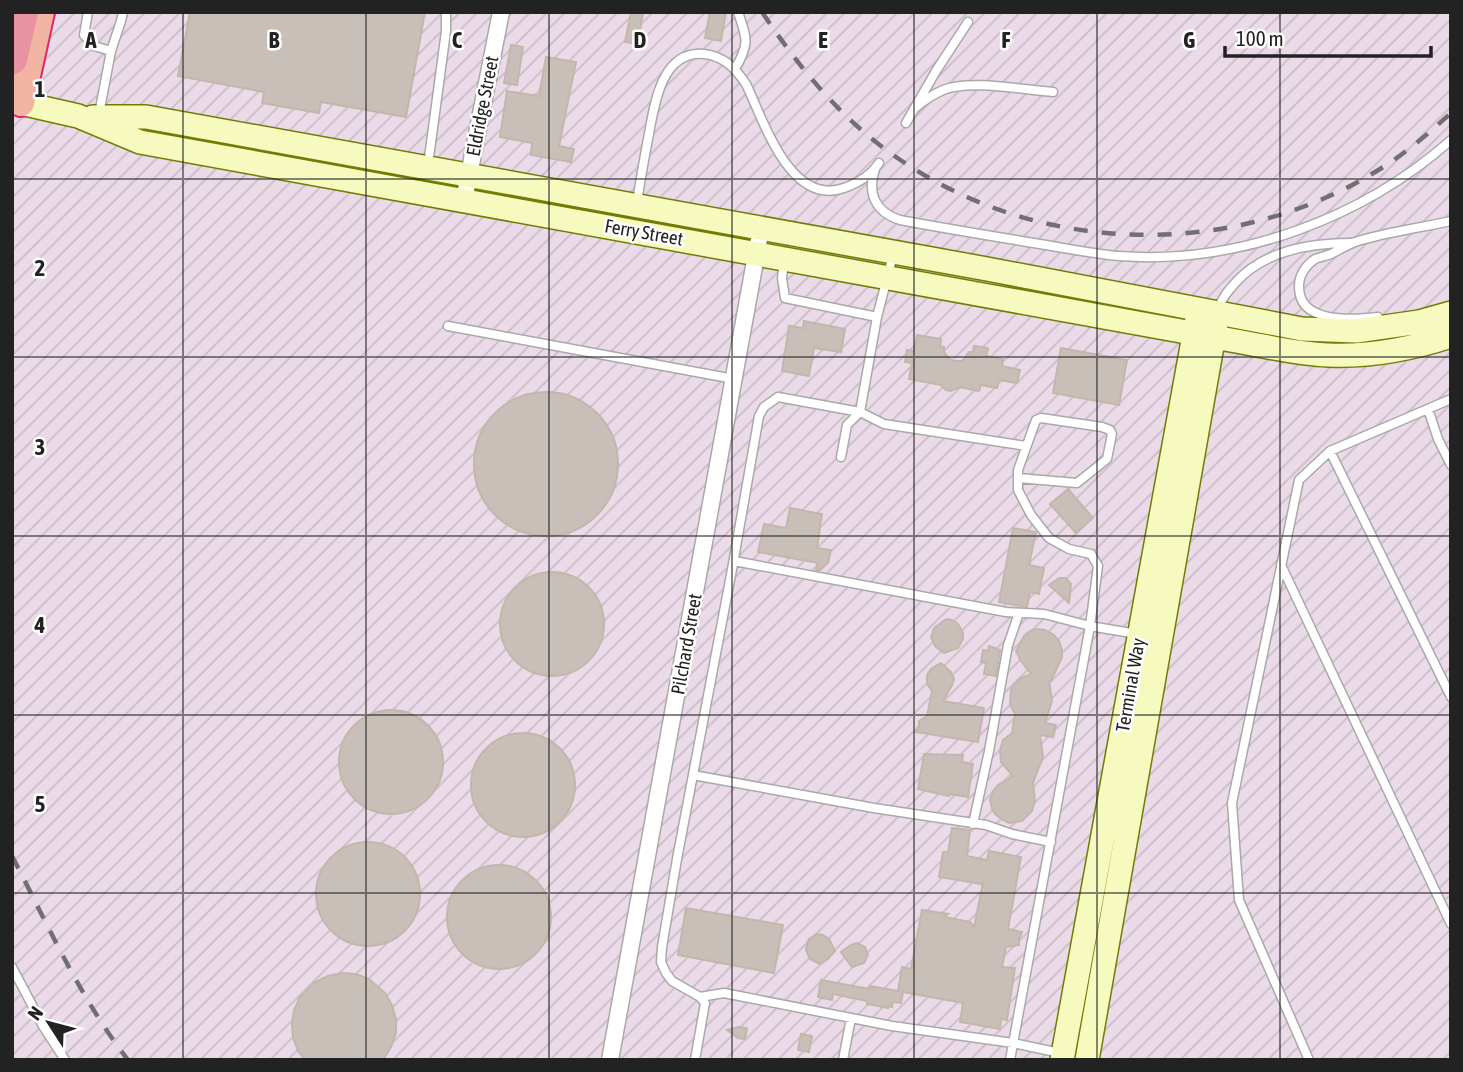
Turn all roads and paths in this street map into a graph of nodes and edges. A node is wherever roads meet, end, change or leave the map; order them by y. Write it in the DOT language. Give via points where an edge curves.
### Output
graph roads {
  1 [pos="23,12"];
  2 [pos="41,12"];
  3 [pos="88,12"];
  4 [pos="123,12"];
  5 [pos="446,12"];
  6 [pos="501,12"];
  7 [pos="738,12"];
  8 [pos="968,22"];
  9 [pos="111,51"];
  10 [pos="12,59"];
  11 [pos="735,69"];
  12 [pos="1054,92"];
  13 [pos="17,102"];
  14 [pos="915,108"];
  15 [pos="88,117"];
  16 [pos="906,123"];
  17 [pos="1451,140"];
  18 [pos="428,168"];
  19 [pos="469,176"];
  20 [pos="464,200"];
  21 [pos="636,205"];
  22 [pos="1451,221"];
  23 [pos="761,228"];
  24 [pos="1354,243"];
  25 [pos="893,252"];
  26 [pos="757,253"];
  27 [pos="785,258"];
  28 [pos="887,277"];
  29 [pos="1426,310"];
  30 [pos="1208,311"];
  31 [pos="1451,311"];
  32 [pos="1382,316"];
  33 [pos="877,317"];
  34 [pos="448,326"];
  35 [pos="1203,336"];
  36 [pos="1451,336"];
  37 [pos="1269,347"];
  38 [pos="734,379"];
  39 [pos="1451,399"];
  40 [pos="1202,402"];
  41 [pos="1429,408"];
  42 [pos="860,412"];
  43 [pos="1026,446"];
  44 [pos="1330,451"];
  45 [pos="841,457"];
  46 [pos="1451,465"];
  47 [pos="1018,478"];
  48 [pos="734,561"];
  49 [pos="1281,565"];
  50 [pos="1019,613"];
  51 [pos="1090,626"];
  52 [pos="1150,635"];
  53 [pos="1451,697"];
  54 [pos="693,775"];
  55 [pos="973,824"];
  56 [pos="1051,842"];
  57 [pos="1451,924"];
  58 [pos="12,967"];
  59 [pos="700,997"];
  60 [pos="851,1018"];
  61 [pos="1013,1044"];
  62 [pos="1063,1057"];
  63 [pos="65,1060"];
  64 [pos="610,1060"];
  65 [pos="695,1060"];
  66 [pos="843,1060"];
  67 [pos="1010,1060"];
  68 [pos="1087,1060"];
  69 [pos="1309,1060"];
  1 -- 10 [label="highway"];
  2 -- 13 [label="highway"];
  3 -- 9 [label="lane" via="84,35 94,46"];
  4 -- 9 [label="lane"];
  5 -- 18 [label="lane"];
  6 -- 19 [label="street, Eldridge Street"];
  7 -- 11 [label="lane" via="747,37"];
  8 -- 14 [label="lane"];
  9 -- 15 [label="lane"];
  11 -- 17 [label="lane" via="786,165 800,180 830,191 862,180 877,166 872,184 875,200 883,212 900,220 1120,256 1197,253 1246,245 1306,227 1389,186"];
  11 -- 21 [label="lane" via="715,56 701,54 670,69 658,89"];
  12 -- 14 [label="lane" via="961,86 942,91"];
  13 -- 15 [label="main road, Ferry Street"];
  14 -- 16 [label="lane"];
  15 -- 18 [label="main road, Ferry Street" via="146,117"];
  15 -- 20 [label="main road, Ferry Street" via="140,142"];
  18 -- 19 [label="main road, Ferry Street"];
  19 -- 20 [label="street, Eldridge Street"];
  19 -- 21 [label="main road, Ferry Street"];
  20 -- 26 [label="main road, Ferry Street"];
  21 -- 23 [label="main road, Ferry Street"];
  22 -- 24 [label="lane"];
  23 -- 25 [label="main road, Ferry Street"];
  23 -- 26 [label="street, Pilchard Street"];
  24 -- 30 [label="lane" via="1331,243 1268,258 1244,273"];
  24 -- 32 [label="lane" via="1308,265 1300,278 1300,296 1317,315"];
  25 -- 28 [label="lane"];
  25 -- 30 [label="main road, Ferry Street"];
  26 -- 27 [label="main road, Ferry Street"];
  26 -- 38 [label="street, Pilchard Street"];
  27 -- 28 [label="main road, Ferry Street"];
  27 -- 33 [label="lane" via="785,298"];
  28 -- 33 [label="lane"];
  28 -- 35 [label="main road, Ferry Street"];
  29 -- 31 [label="lane"];
  30 -- 31 [label="main road, Ferry Street" via="1302,329 1356,331"];
  30 -- 35 [label="main road, Terminal Way"];
  33 -- 42 [label="lane"];
  34 -- 38 [label="lane"];
  35 -- 37 [label="main road"];
  35 -- 40 [label="main road, Terminal Way"];
  35 -- 52 [label="main road, Terminal Way"];
  36 -- 37 [label="main road" via="1358,356"];
  37 -- 40 [label="main road" via="1230,358 1216,372"];
  38 -- 64 [label="street, Pilchard Street"];
  39 -- 41 [label="lane"];
  40 -- 52 [label="main road, Terminal Way"];
  41 -- 44 [label="lane"];
  41 -- 46 [label="lane"];
  42 -- 43 [label="lane" via="884,424"];
  42 -- 45 [label="lane" via="847,425"];
  42 -- 48 [label="lane" via="778,397 764,407"];
  43 -- 47 [label="lane"];
  43 -- 47 [label="lane" via="1041,418 1102,427 1112,434 1107,459 1077,483"];
  44 -- 49 [label="lane" via="1299,480"];
  44 -- 53 [label="lane"];
  47 -- 51 [label="lane" via="1018,490 1049,538 1091,554 1098,566"];
  48 -- 50 [label="lane"];
  48 -- 54 [label="lane"];
  49 -- 57 [label="lane"];
  49 -- 69 [label="lane" via="1232,803 1239,900"];
  50 -- 51 [label="lane" via="1044,614"];
  50 -- 55 [label="lane" via="1008,645"];
  51 -- 52 [label="lane"];
  51 -- 56 [label="lane"];
  52 -- 62 [label="main road, Terminal Way"];
  52 -- 68 [label="main road, Terminal Way"];
  54 -- 55 [label="lane"];
  54 -- 59 [label="lane" via="661,962 672,981"];
  55 -- 56 [label="lane"];
  56 -- 61 [label="lane"];
  58 -- 63 [label="lane"];
  59 -- 60 [label="lane" via="724,993"];
  59 -- 65 [label="lane" via="705,1003"];
  60 -- 61 [label="lane"];
  60 -- 66 [label="lane"];
  61 -- 62 [label="lane"];
  61 -- 67 [label="lane"];
}
